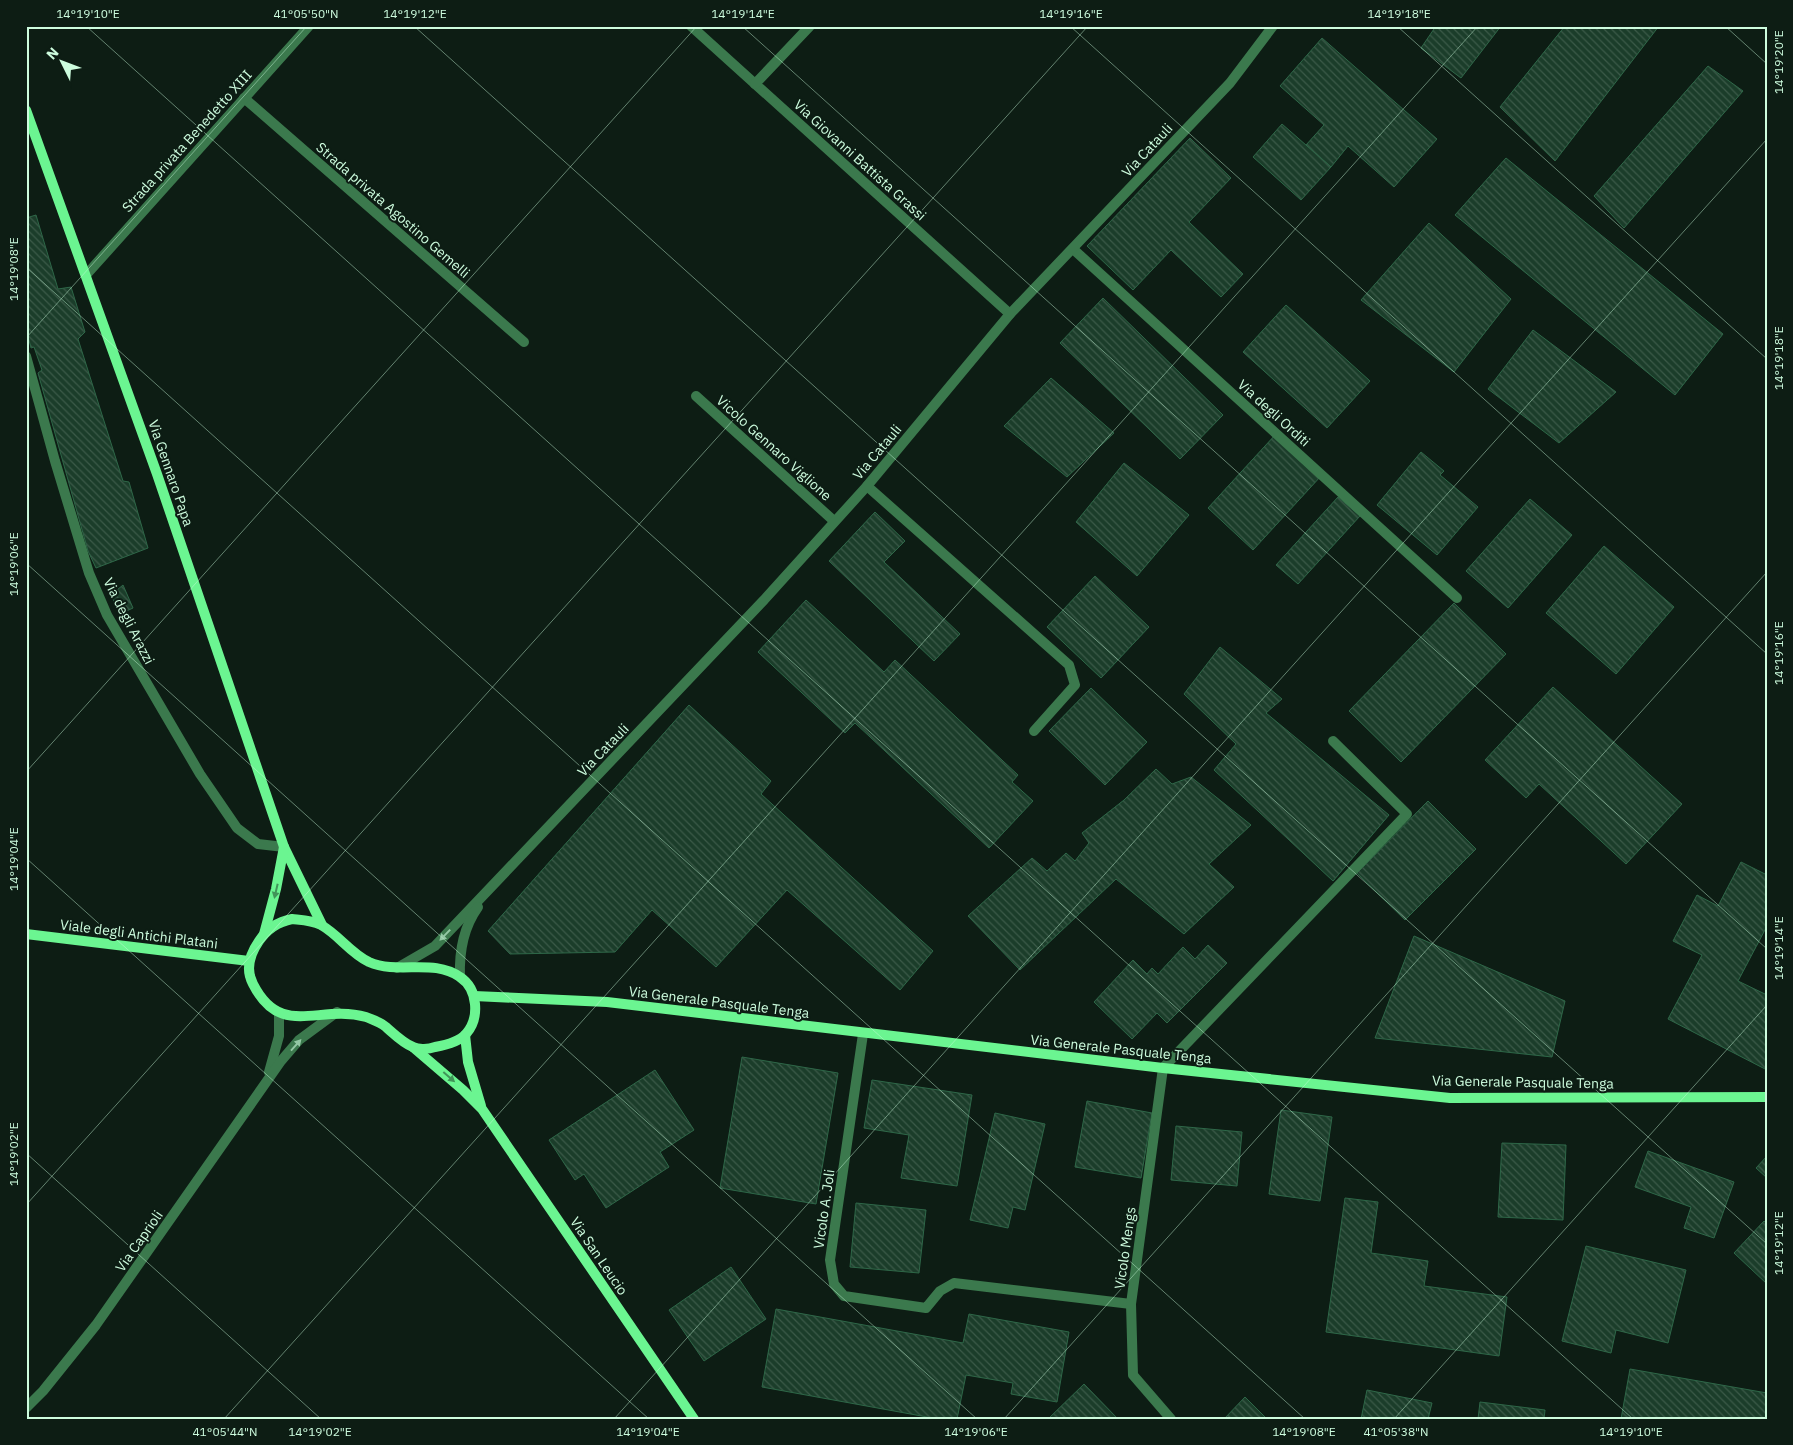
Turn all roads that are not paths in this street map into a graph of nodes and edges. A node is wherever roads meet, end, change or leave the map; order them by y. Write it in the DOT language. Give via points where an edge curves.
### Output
graph roads {
  1 [pos="309,26"];
  2 [pos="691,26"];
  3 [pos="810,26"];
  4 [pos="1273,26"];
  5 [pos="754,84"];
  6 [pos="244,98"];
  7 [pos="26,110"];
  8 [pos="1073,249"];
  9 [pos="86,275"];
  10 [pos="1010,314"];
  11 [pos="524,342"];
  12 [pos="26,356"];
  13 [pos="696,396"];
  14 [pos="867,486"];
  15 [pos="834,521"];
  16 [pos="1457,598"];
  17 [pos="1034,731"];
  18 [pos="1333,741"];
  19 [pos="284,847"];
  20 [pos="491,888"];
  21 [pos="322,925"];
  22 [pos="26,934"];
  23 [pos="264,934"];
  24 [pos="249,961"];
  25 [pos="396,969"];
  26 [pos="460,977"];
  27 [pos="474,996"];
  28 [pos="337,1012"];
  29 [pos="279,1014"];
  30 [pos="863,1034"];
  31 [pos="465,1035"];
  32 [pos="414,1048"];
  33 [pos="1163,1068"];
  34 [pos="266,1083"];
  35 [pos="1767,1097"];
  36 [pos="482,1109"];
  37 [pos="1131,1304"];
  38 [pos="26,1408"];
  39 [pos="694,1419"];
  40 [pos="1171,1419"];
  1 -- 6 [label="street, Strada privata Benedetto XIII"];
  2 -- 5 [label="street, Via Giovanni Battista Grassi"];
  3 -- 5 [label="street"];
  4 -- 8 [label="street, Via Catauli" via="1230,83"];
  5 -- 10 [label="street, Via Giovanni Battista Grassi"];
  6 -- 9 [label="street, Strada privata Benedetto XIII"];
  6 -- 11 [label="street, Strada privata Agostino Gemelli"];
  7 -- 9 [label="street, Via Gennaro Papa"];
  8 -- 10 [label="street, Via Catauli"];
  8 -- 16 [label="street, Via degli Orditi"];
  9 -- 19 [label="street, Via Gennaro Papa"];
  10 -- 14 [label="street, Via Catauli"];
  12 -- 19 [label="street, Via degli Arazzi" via="88,573 107,615 200,774 237,828 258,844"];
  13 -- 15 [label="street, Vicolo Gennaro Viglione"];
  14 -- 15 [label="street, Via Catauli"];
  14 -- 17 [label="street" via="1069,665 1075,685"];
  15 -- 20 [label="street, Via Catauli" via="764,600"];
  18 -- 33 [label="street" via="1407,814"];
  19 -- 21 [label="street, Via Gennaro Papa"];
  19 -- 23 [label="street, Via Gennaro Papa, one-way"];
  20 -- 25 [label="street, Via Catauli, one-way" via="435,946"];
  20 -- 26 [label="street, Via Catauli" via="467,926 461,945"];
  21 -- 23 [label="street" via="292,919 279,922"];
  21 -- 25 [label="street" via="360,957"];
  22 -- 24 [label="street, Viale degli Antichi Platani"];
  23 -- 24 [label="street"];
  24 -- 29 [label="street" via="251,981 260,997"];
  25 -- 26 [label="street" via="441,968"];
  26 -- 27 [label="street"];
  27 -- 30 [label="street, Via Generale Pasquale Tenga" via="607,1002"];
  27 -- 31 [label="street" via="474,1022"];
  28 -- 29 [label="street, Via San Leucio" via="308,1016"];
  28 -- 32 [label="street, Via San Leucio" via="382,1024"];
  34 -- 28 [label="street, Via Caprioli, one-way" via="299,1040"];
  29 -- 34 [label="street, Via Caprioli" via="276,1051"];
  30 -- 33 [label="street, Via Generale Pasquale Tenga"];
  30 -- 37 [label="street, Vicolo A. Joli" via="830,1260 834,1284 844,1296 926,1308 940,1291 954,1283"];
  31 -- 32 [label="street" via="449,1044 429,1049"];
  31 -- 36 [label="street, Via San Leucio" via="468,1062"];
  32 -- 36 [label="street, Via San Leucio, one-way"];
  33 -- 35 [label="street, Via Generale Pasquale Tenga" via="1450,1098"];
  33 -- 37 [label="street, Vicolo Mengs"];
  34 -- 38 [label="street, Via Caprioli" via="96,1325"];
  36 -- 39 [label="street, Via San Leucio"];
  37 -- 40 [label="street, Vicolo Mengs" via="1133,1375"];
}
